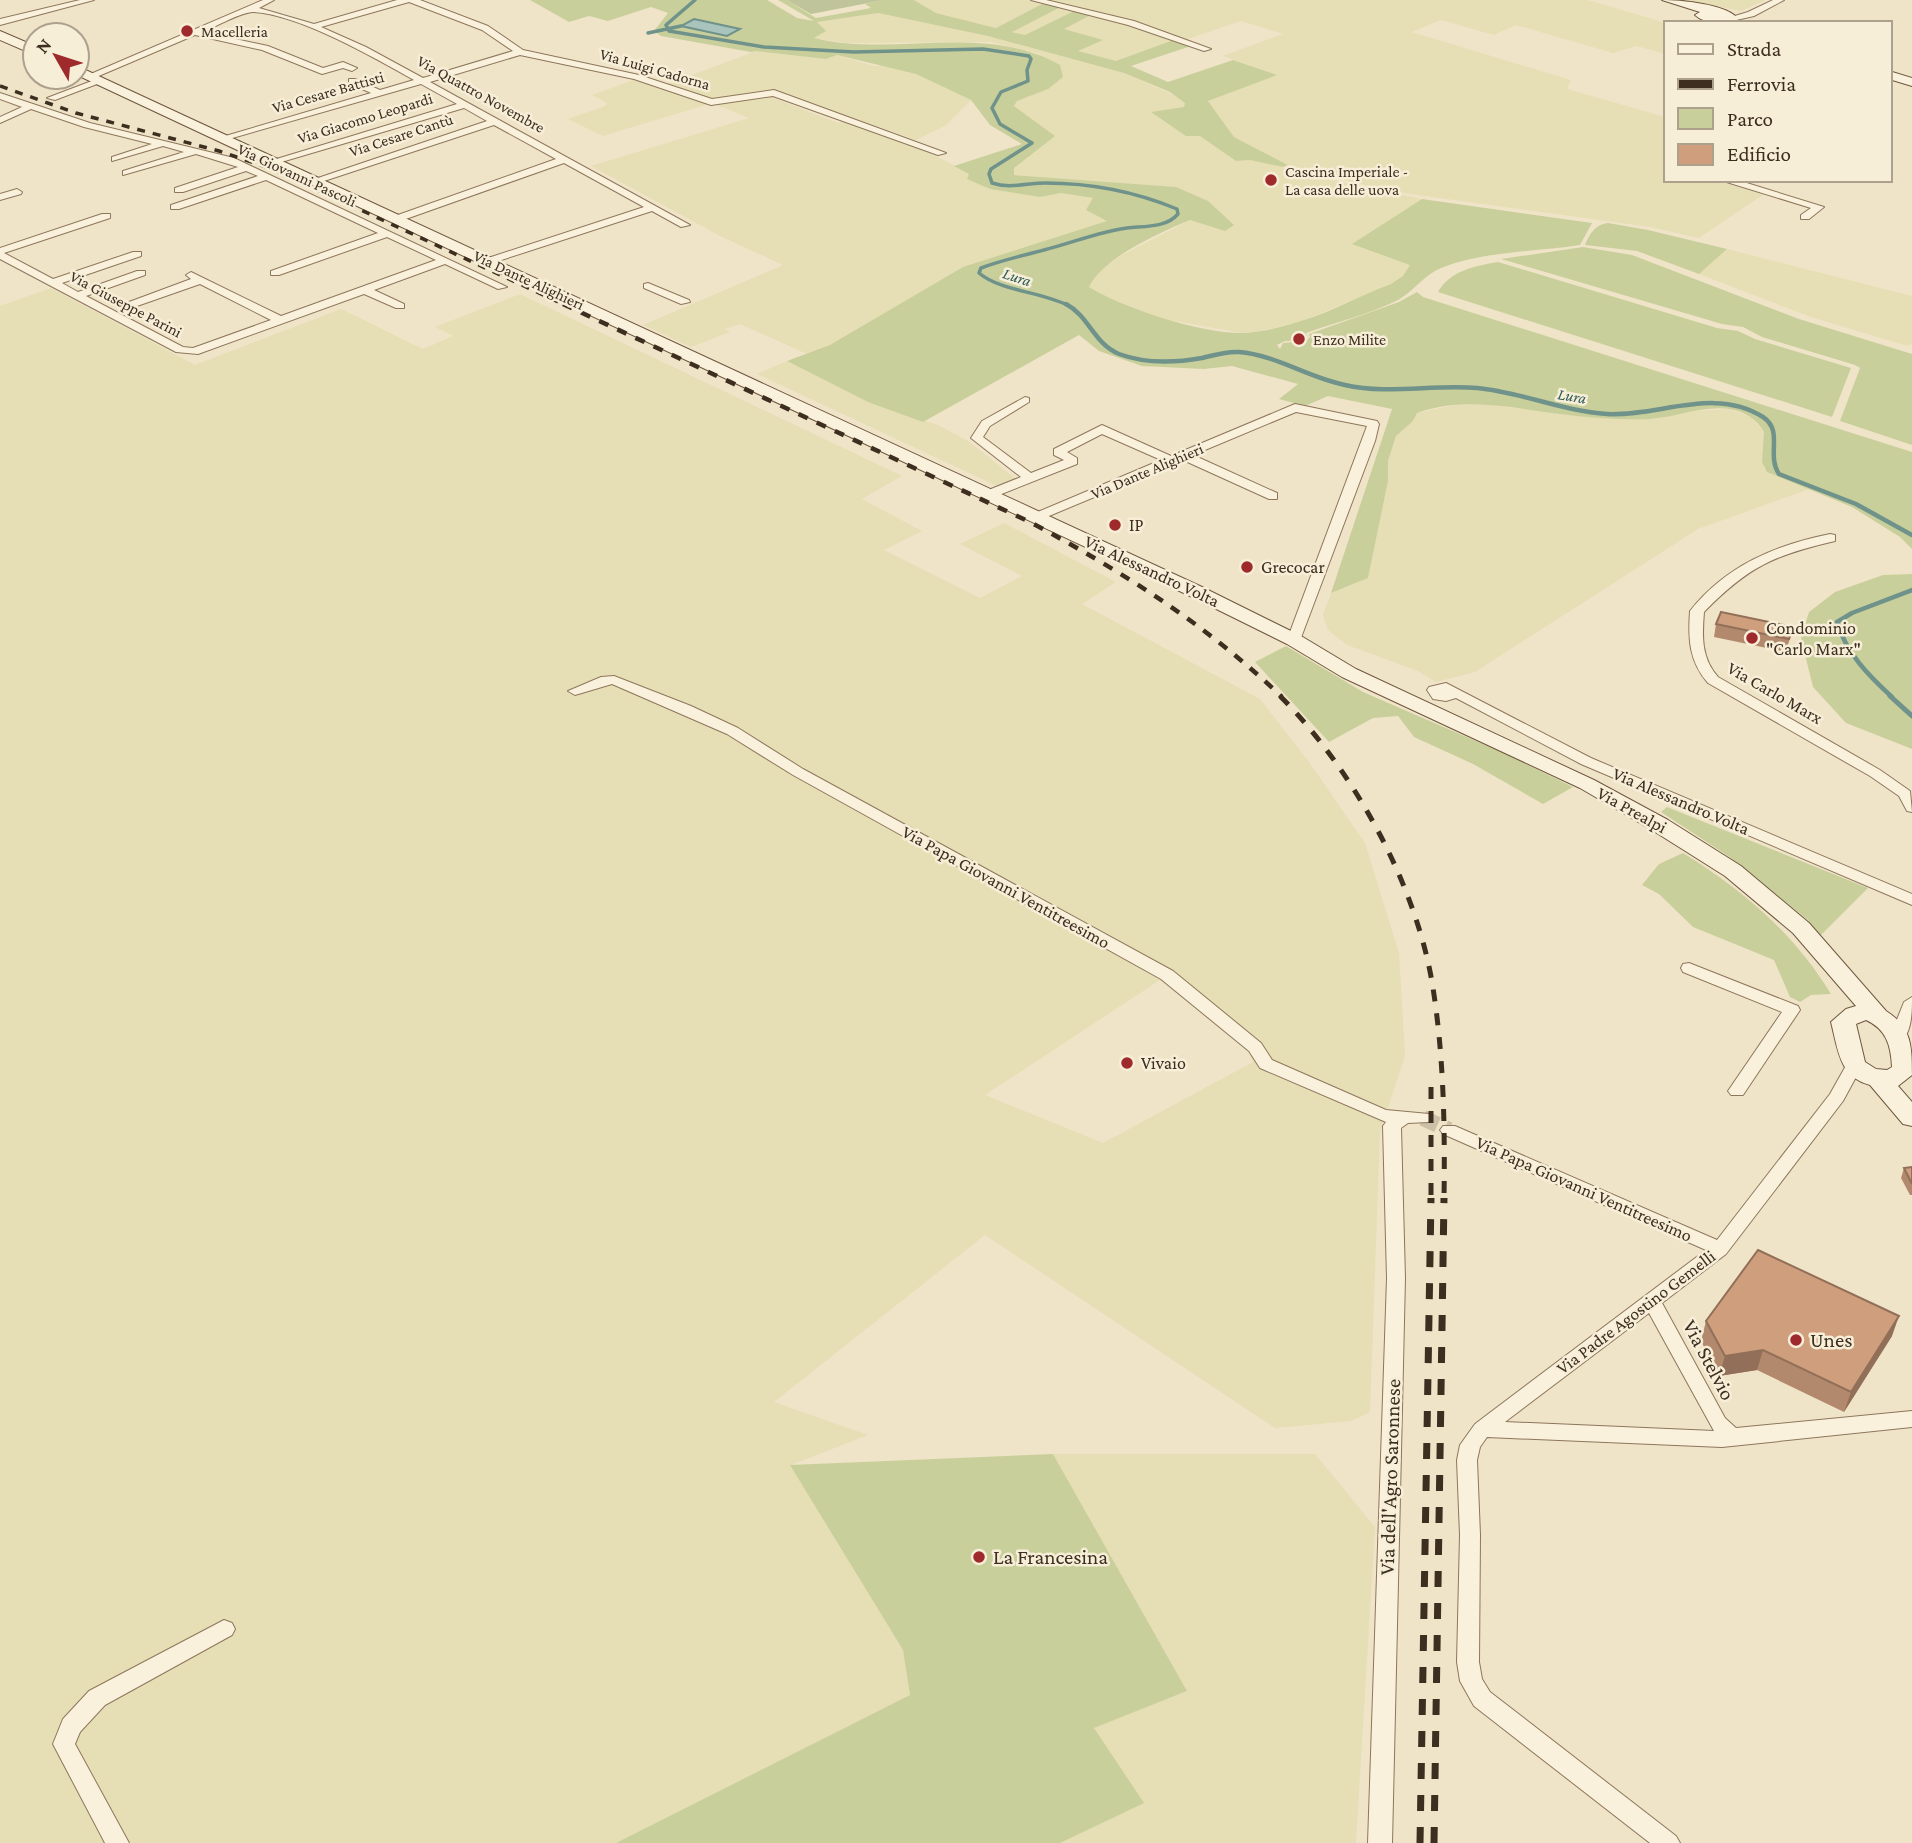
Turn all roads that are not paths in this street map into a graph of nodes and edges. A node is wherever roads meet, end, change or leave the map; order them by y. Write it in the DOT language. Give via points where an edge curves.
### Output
graph roads {
  1 [pos="90,0"];
  2 [pos="271,0"];
  3 [pos="406,0"];
  4 [pos="412,0"];
  5 [pos="1035,0"];
  6 [pos="1667,0"];
  7 [pos="1780,0"];
  8 [pos="253,9"];
  9 [pos="1721,18"];
  10 [pos="0,22"];
  11 [pos="315,26"];
  12 [pos="198,33"];
  13 [pos="0,36"];
  14 [pos="21,45"];
  15 [pos="1207,49"];
  16 [pos="520,52"];
  17 [pos="352,68"];
  18 [pos="91,75"];
  19 [pos="1891,76"];
  20 [pos="91,77"];
  21 [pos="352,81"];
  22 [pos="423,81"];
  23 [pos="1912,82"];
  24 [pos="64,91"];
  25 [pos="379,93"];
  26 [pos="0,96"];
  27 [pos="51,99"];
  28 [pos="464,105"];
  29 [pos="29,107"];
  30 [pos="0,120"];
  31 [pos="495,121"];
  32 [pos="225,138"];
  33 [pos="164,143"];
  34 [pos="196,151"];
  35 [pos="941,153"];
  36 [pos="115,159"];
  37 [pos="565,159"];
  38 [pos="275,161"];
  39 [pos="247,167"];
  40 [pos="125,173"];
  41 [pos="266,177"];
  42 [pos="317,180"];
  43 [pos="1731,182"];
  44 [pos="179,190"];
  45 [pos="17,192"];
  46 [pos="0,197"];
  47 [pos="175,207"];
  48 [pos="653,207"];
  49 [pos="106,216"];
  50 [pos="1805,217"];
  51 [pos="399,218"];
  52 [pos="685,225"];
  53 [pos="388,233"];
  54 [pos="0,253"];
  55 [pos="137,254"];
  56 [pos="446,260"];
  57 [pos="489,261"];
  58 [pos="141,273"];
  59 [pos="275,273"];
  60 [pos="52,283"];
  61 [pos="502,286"];
  62 [pos="648,286"];
  63 [pos="365,290"];
  64 [pos="76,296"];
  65 [pos="685,302"];
  66 [pos="133,304"];
  67 [pos="400,306"];
  68 [pos="282,321"];
  69 [pos="1025,400"];
  70 [pos="1179,458"];
  71 [pos="1030,478"];
  72 [pos="985,492"];
  73 [pos="1273,496"];
  74 [pos="1037,517"];
  75 [pos="1830,538"];
  76 [pos="1294,640"];
  77 [pos="575,691"];
  78 [pos="1454,693"];
  79 [pos="1395,695"];
  80 [pos="1910,798"];
  81 [pos="1912,900"];
  82 [pos="1689,968"];
  83 [pos="1839,970"];
  84 [pos="1912,1001"];
  85 [pos="1843,1022"];
  86 [pos="1887,1024"];
  87 [pos="1904,1069"];
  88 [pos="1867,1074"];
  89 [pos="1737,1091"];
  90 [pos="1912,1094"];
  91 [pos="1413,1118"];
  92 [pos="1912,1118"];
  93 [pos="1449,1130"];
  94 [pos="1720,1249"];
  95 [pos="1652,1301"];
  96 [pos="1912,1419"];
  97 [pos="1732,1436"];
  98 [pos="1476,1437"];
  99 [pos="224,1629"];
  100 [pos="117,1843"];
  101 [pos="1380,1843"];
  102 [pos="1668,1843"];
  1 -- 10 [label="street"];
  2 -- 8 [label="street"];
  3 -- 11 [label="street"];
  4 -- 16 [label="street" via="485,28"];
  5 -- 15 [label="street" via="1131,23"];
  6 -- 9 [label="street"];
  7 -- 9 [label="street" via="1749,15"];
  8 -- 11 [label="street, Via Quattro Novembre"];
  8 -- 12 [label="street"];
  11 -- 22 [label="street, Via Quattro Novembre"];
  12 -- 17 [label="street" via="265,48 322,71 342,65"];
  12 -- 18 [label="street"];
  13 -- 14 [label="street"];
  16 -- 22 [label="street, Via Cesare Battisti"];
  16 -- 35 [label="street, Via Luigi Cadorna" via="636,77 711,102 774,93"];
  19 -- 23 [label="street"];
  20 -- 32 [label="street, Via Dante Alighieri"];
  21 -- 25 [label="street"];
  22 -- 25 [label="street, Via Cesare Battisti"];
  22 -- 28 [label="street, Via Quattro Novembre"];
  24 -- 27 [label="street"];
  25 -- 32 [label="street, Via Cesare Battisti"];
  26 -- 29 [label="street, Via Giovanni Pascoli"];
  28 -- 31 [label="street, Via Quattro Novembre"];
  28 -- 38 [label="street, Via Giacomo Leopardi"];
  29 -- 30 [label="street"];
  29 -- 33 [label="street, Via Giovanni Pascoli"];
  31 -- 37 [label="street, Via Quattro Novembre"];
  31 -- 42 [label="street, Via Cesare Cantù"];
  32 -- 38 [label="street, Via Dante Alighieri"];
  33 -- 34 [label="street, Via Giovanni Pascoli"];
  33 -- 36 [label="street"];
  34 -- 39 [label="street, Via Giovanni Pascoli"];
  34 -- 40 [label="street"];
  37 -- 48 [label="street, Via Quattro Novembre"];
  37 -- 51 [label="street"];
  38 -- 42 [label="street, Via Dante Alighieri"];
  39 -- 41 [label="street, Via Giovanni Pascoli"];
  39 -- 44 [label="street"];
  41 -- 47 [label="street"];
  41 -- 53 [label="street, Via Giovanni Pascoli"];
  42 -- 51 [label="street, Via Dante Alighieri"];
  43 -- 50 [label="street" via="1819,207"];
  45 -- 46 [label="street"];
  48 -- 52 [label="street, Via Quattro Novembre"];
  48 -- 57 [label="street"];
  49 -- 54 [label="street"];
  51 -- 57 [label="street, Via Dante Alighieri"];
  53 -- 56 [label="street, Via Giovanni Pascoli"];
  53 -- 59 [label="street"];
  54 -- 60 [label="street, Via Giuseppe Parini"];
  55 -- 60 [label="street"];
  56 -- 61 [label="street, Via Giovanni Pascoli"];
  56 -- 63 [label="street, Via Giuseppe Parini"];
  57 -- 72 [label="street, Via Dante Alighieri"];
  58 -- 64 [label="street"];
  60 -- 64 [label="street, Via Giuseppe Parini"];
  62 -- 65 [label="street"];
  63 -- 67 [label="street"];
  63 -- 68 [label="street, Via Giuseppe Parini"];
  64 -- 68 [label="street, Via Giuseppe Parini" via="186,352"];
  66 -- 68 [label="street" via="195,278"];
  69 -- 71 [label="street" via="986,424 977,438"];
  70 -- 71 [label="street" via="1102,429 1058,452 1073,461"];
  70 -- 73 [label="street"];
  70 -- 74 [label="street, Via Dante Alighieri"];
  70 -- 76 [label="street, Via Dante Alighieri" via="1295,408 1373,424"];
  71 -- 72 [label="street"];
  72 -- 74 [label="street, Via Alessandro Volta"];
  74 -- 76 [label="street, Via Alessandro Volta"];
  75 -- 80 [label="street, Via Carlo Marx" via="1758,559 1725,581 1697,611 1695,648 1705,673 1713,680"];
  76 -- 79 [label="street, Via Alessandro Volta"];
  77 -- 91 [label="street, Via Papa Giovanni Ventitreesimo" via="614,680 673,702 1167,975 1255,1047 1266,1065 1383,1116"];
  78 -- 81 [label="street, Via Alessandro Volta" via="1586,761"];
  79 -- 83 [label="street, Via Prealpi" via="1507,745 1660,825 1733,871 1801,928"];
  82 -- 89 [label="street" via="1792,1010"];
  83 -- 85 [label="street"];
  83 -- 86 [label="street, Via Prealpi"];
  84 -- 86 [label="street"];
  85 -- 86 [label="street" via="1860,1013"];
  85 -- 88 [label="street"];
  86 -- 87 [label="street" via="1905,1058"];
  87 -- 88 [label="street" via="1893,1079"];
  87 -- 90 [label="street"];
  88 -- 92 [label="street"];
  88 -- 94 [label="street, Via Padre Agostino Gemelli" via="1837,1097"];
  91 -- 101 [label="street, Via dell'Agro Saronnese" via="1392,1126 1396,1278"];
  93 -- 94 [label="street, Via Papa Giovanni Ventitreesimo"];
  94 -- 95 [label="street, Via Padre Agostino Gemelli"];
  95 -- 97 [label="street, Via Stelvio" via="1718,1423"];
  95 -- 98 [label="street, Via Padre Agostino Gemelli"];
  96 -- 97 [label="street"];
  97 -- 98 [label="street"];
  98 -- 102 [label="street" via="1467,1460 1471,1681 1482,1699"];
  99 -- 100 [label="street" via="97,1698 71,1726 64,1744"];
}
